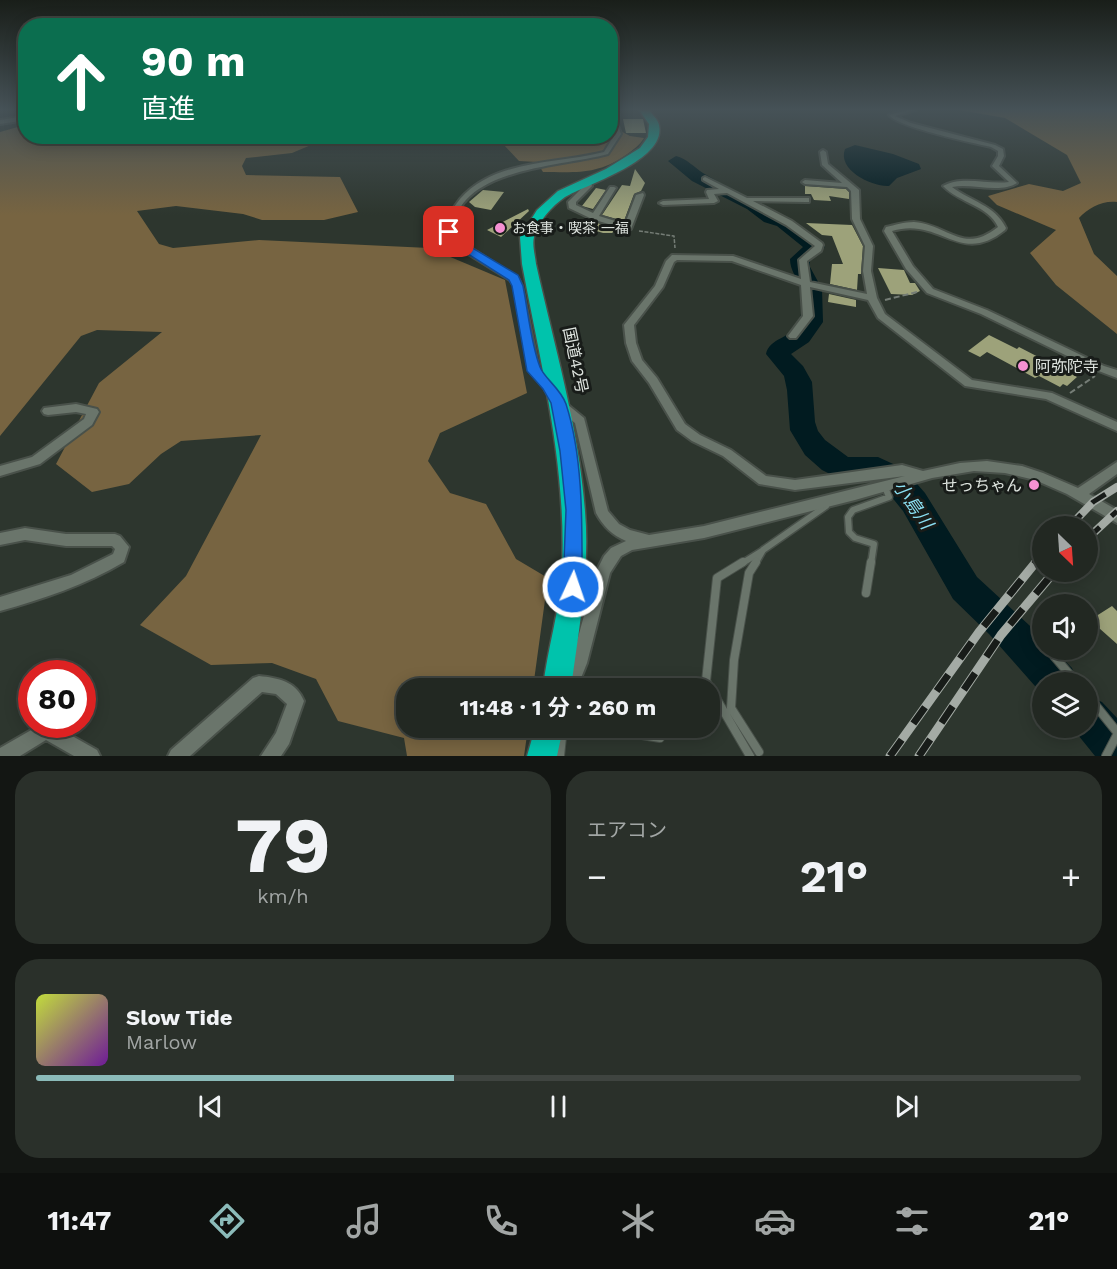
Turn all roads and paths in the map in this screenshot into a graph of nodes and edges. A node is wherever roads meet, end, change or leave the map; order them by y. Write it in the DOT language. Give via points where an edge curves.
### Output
graph roads {
  1 [pos="611,145"];
  2 [pos="646,145"];
  3 [pos="990,145"];
  4 [pos="823,152"];
  5 [pos="705,178"];
  6 [pos="588,182"];
  7 [pos="805,182"];
  8 [pos="849,185"];
  9 [pos="612,188"];
  10 [pos="730,190"];
  11 [pos="640,195"];
  12 [pos="745,198"];
  13 [pos="806,200"];
  14 [pos="663,203"];
  15 [pos="596,217"];
  16 [pos="628,227"];
  17 [pos="675,257"];
  18 [pos="807,284"];
  19 [pos="925,288"];
  20 [pos="872,299"];
  21 [pos="793,336"];
  22 [pos="1093,365"];
  23 [pos="1117,374"];
  24 [pos="1061,401"];
  25 [pos="558,403"];
  26 [pos="48,411"];
  27 [pos="1117,427"];
  28 [pos="1117,467"];
  29 [pos="0,471"];
  30 [pos="924,476"];
  31 [pos="885,487"];
  32 [pos="1080,494"];
  33 [pos="832,501"];
  34 [pos="1117,517"];
  35 [pos="0,539"];
  36 [pos="659,540"];
  37 [pos="763,550"];
  38 [pos="866,593"];
  39 [pos="0,604"];
  40 [pos="1057,660"];
  41 [pos="1068,672"];
  42 [pos="559,678"];
  43 [pos="573,678"];
  44 [pos="1098,709"];
  45 [pos="1117,733"];
  46 [pos="759,752"];
  47 [pos="3,756"];
  48 [pos="91,756"];
  49 [pos="177,756"];
  50 [pos="270,756"];
  51 [pos="750,756"];
  52 [pos="1106,756"];
  1 -- 25 [label="street" via="606,153 484,181 467,192 449,223 455,241 516,281 534,371"];
  2 -- 6 [label="highway, 国道42号" via="630,161"];
  3 -- 19 [label="street" via="1001,150 995,166 1014,183 947,186 993,215 1002,228 976,242 922,226 907,225 888,231"];
  4 -- 8 [label="street" via="825,165"];
  5 -- 10 [label="street"];
  6 -- 15 [label="street" via="571,205"];
  6 -- 25 [label="highway, 国道42号" via="549,205 527,237"];
  7 -- 8 [label="street"];
  8 -- 20 [label="street" via="855,190 856,219 869,246 867,271"];
  9 -- 15 [label="street"];
  10 -- 12 [label="street"];
  10 -- 14 [label="street" via="710,192 714,201"];
  11 -- 16 [label="street"];
  12 -- 13 [label="street"];
  12 -- 18 [label="street" via="819,245 803,260"];
  15 -- 16 [label="street"];
  16 -- 17 [label="path" via="674,236"];
  17 -- 18 [label="street" via="733,259"];
  17 -- 30 [label="street" via="659,287 632,320 629,333 637,361 681,427 775,484 795,485 903,470"];
  18 -- 20 [label="street"];
  18 -- 21 [label="street" via="808,316"];
  19 -- 20 [label="path" via="895,300"];
  19 -- 22 [label="street"];
  20 -- 24 [label="street" via="881,316 969,383"];
  22 -- 23 [label="street"];
  22 -- 24 [label="path" via="1099,372"];
  24 -- 27 [label="street"];
  25 -- 36 [label="street" via="580,421 598,502 608,523 621,534"];
  25 -- 42 [label="highway, 国道42号" via="572,481 575,539 571,599"];
  26 -- 29 [label="street" via="76,408 93,412 88,422 36,461"];
  28 -- 32 [label="street"];
  30 -- 31 [label="street"];
  30 -- 32 [label="street" via="964,468 1003,467 1038,476"];
  31 -- 33 [label="street"];
  31 -- 38 [label="lane" via="889,497 853,510 848,517 849,532 873,544"];
  32 -- 34 [label="street"];
  33 -- 36 [label="street"];
  33 -- 37 [label="lane"];
  35 -- 39 [label="street" via="25,534 66,540 115,540 122,547 119,558 102,569 46,592"];
  36 -- 43 [label="street" via="627,545 612,556"];
  37 -- 46 [label="lane" via="749,573 734,660 731,708"];
  37 -- 51 [label="lane" via="717,578 706,681"];
  40 -- 41 [label="lane"];
  44 -- 45 [label="lane"];
  45 -- 52 [label="lane"];
  47 -- 48 [label="street" via="46,731"];
  49 -- 50 [label="street" via="259,684 280,686 296,701 283,738"];
}
